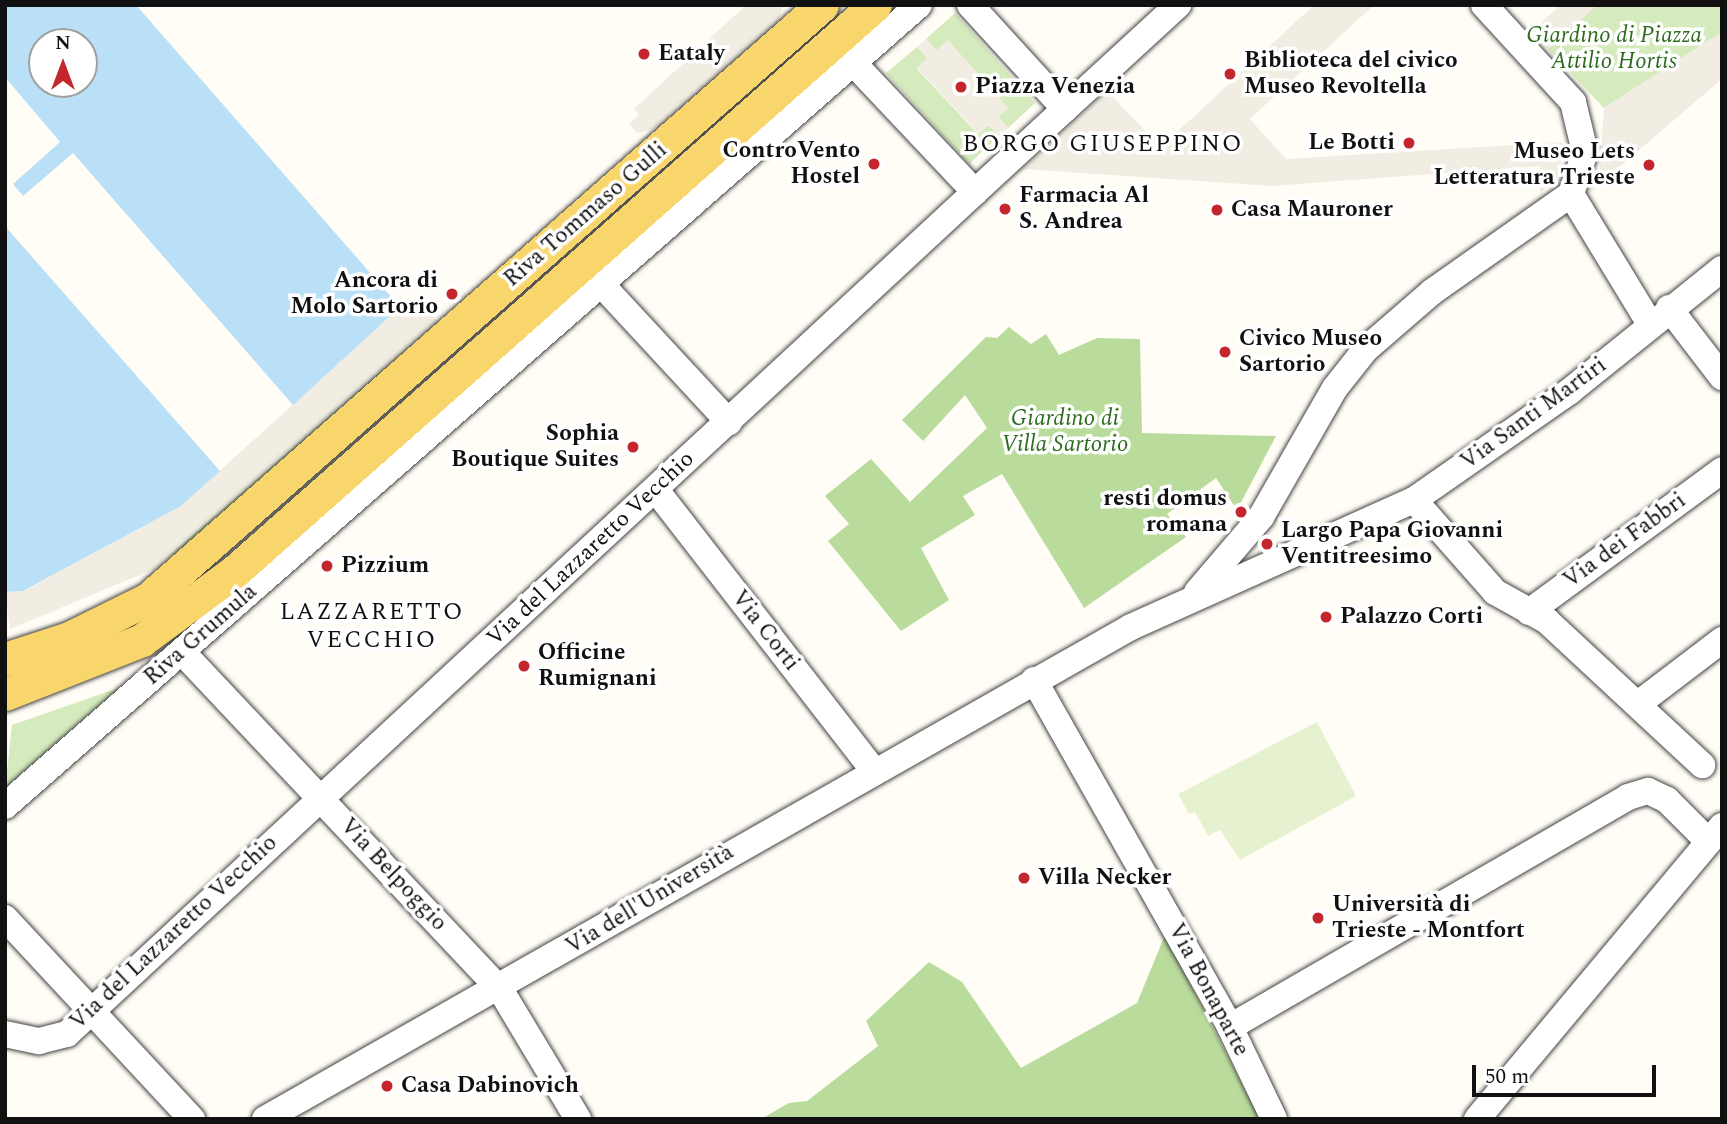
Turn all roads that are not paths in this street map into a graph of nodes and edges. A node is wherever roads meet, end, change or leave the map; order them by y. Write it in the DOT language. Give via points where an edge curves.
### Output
graph roads {
  1 [pos="822,5"];
  2 [pos="857,5"];
  3 [pos="875,5"];
  4 [pos="919,5"];
  5 [pos="970,5"];
  6 [pos="1178,5"];
  7 [pos="1484,5"];
  8 [pos="843,53"];
  9 [pos="1065,109"];
  10 [pos="975,192"];
  11 [pos="1571,194"];
  12 [pos="1722,269"];
  13 [pos="602,285"];
  14 [pos="1660,316"];
  15 [pos="1722,377"];
  16 [pos="729,422"];
  17 [pos="384,456"];
  18 [pos="1722,470"];
  19 [pos="656,490"];
  20 [pos="1414,500"];
  21 [pos="1192,597"];
  22 [pos="1529,612"];
  23 [pos="1722,640"];
  24 [pos="37,650"];
  25 [pos="182,652"];
  26 [pos="5,659"];
  27 [pos="5,668"];
  28 [pos="1034,680"];
  29 [pos="5,694"];
  30 [pos="1638,704"];
  31 [pos="1702,765"];
  32 [pos="874,771"];
  33 [pos="319,796"];
  34 [pos="5,806"];
  35 [pos="1715,833"];
  36 [pos="5,918"];
  37 [pos="500,989"];
  38 [pos="92,1012"];
  39 [pos="1230,1027"];
  40 [pos="5,1034"];
  41 [pos="192,1119"];
  42 [pos="264,1119"];
  43 [pos="578,1119"];
  44 [pos="1274,1119"];
  45 [pos="1477,1119"];
  1 -- 24 [label="main road, Riva Tommaso Gulli" via="148,599"];
  2 -- 8 [label="street"];
  3 -- 8 [label="main road"];
  4 -- 8 [label="street"];
  5 -- 9 [label="street"];
  6 -- 9 [label="street"];
  7 -- 11 [label="street" via="1563,87 1580,119 1585,152"];
  8 -- 10 [label="street"];
  8 -- 13 [label="street"];
  8 -- 17 [label="main road, Riva Tommaso Gulli"];
  9 -- 10 [label="street"];
  10 -- 16 [label="street, Via del Lazzaretto Vecchio"];
  11 -- 14 [label="street"];
  11 -- 21 [label="street" via="1432,292 1366,350 1335,388 1261,517"];
  12 -- 14 [label="street, Via Santi Martiri"];
  13 -- 16 [label="street"];
  13 -- 17 [label="street"];
  14 -- 15 [label="street"];
  14 -- 20 [label="street, Via Santi Martiri" via="1570,391"];
  16 -- 19 [label="street, Via del Lazzaretto Vecchio"];
  17 -- 25 [label="street, Riva Grumula"];
  17 -- 29 [label="main road, Riva Grumula" via="159,629 69,674"];
  18 -- 22 [label="street, Via dei Fabbri"];
  19 -- 32 [label="street, Via Corti"];
  19 -- 33 [label="street, Via del Lazzaretto Vecchio"];
  20 -- 21 [label="street, Via Santi Martiri" via="1334,540"];
  20 -- 22 [label="street" via="1458,557"];
  21 -- 28 [label="street"];
  22 -- 30 [label="street"];
  23 -- 30 [label="street"];
  24 -- 26 [label="main road"];
  24 -- 27 [label="street"];
  25 -- 33 [label="street, Via Belpoggio"];
  25 -- 34 [label="street, Riva Grumula"];
  28 -- 32 [label="street, Via dell'Università"];
  28 -- 39 [label="street, Via Bonaparte"];
  30 -- 31 [label="street"];
  32 -- 37 [label="street, Via dell'Università"];
  33 -- 37 [label="street, Via Belpoggio"];
  33 -- 38 [label="street, Via del Lazzaretto Vecchio"];
  35 -- 39 [label="street" via="1648,791 1628,797"];
  35 -- 45 [label="street"];
  36 -- 38 [label="street"];
  37 -- 42 [label="street, Via dell'Università"];
  37 -- 43 [label="street, Via Belpoggio"];
  38 -- 40 [label="street, Via del Lazzaretto Vecchio" via="67,1034 48,1040"];
  38 -- 41 [label="street"];
  39 -- 44 [label="street, Via Bonaparte"];
}
